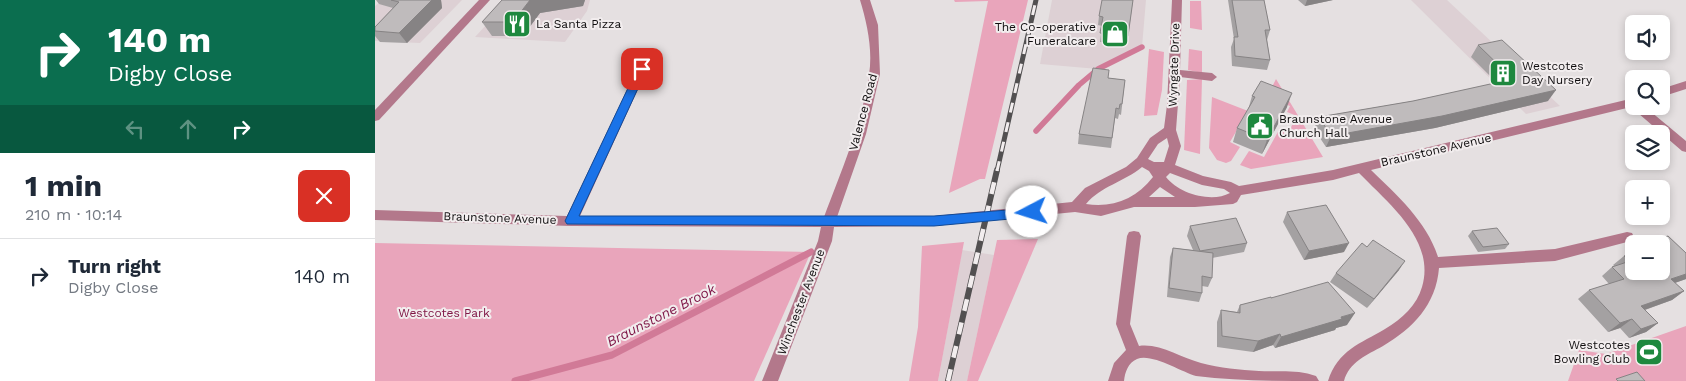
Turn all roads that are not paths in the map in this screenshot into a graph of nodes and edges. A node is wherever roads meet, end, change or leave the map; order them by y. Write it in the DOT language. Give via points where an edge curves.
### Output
graph roads {
  1 [pos="485,0"];
  2 [pos="865,0"];
  3 [pos="1177,0"];
  4 [pos="650,52"];
  5 [pos="1175,73"];
  6 [pos="1212,77"];
  7 [pos="1686,85"];
  8 [pos="1670,90"];
  9 [pos="1625,106"];
  10 [pos="1647,115"];
  11 [pos="375,117"];
  12 [pos="1170,130"];
  13 [pos="1686,148"];
  14 [pos="1146,164"];
  15 [pos="1167,167"];
  16 [pos="1360,167"];
  17 [pos="1159,178"];
  18 [pos="1237,191"];
  19 [pos="1134,202"];
  20 [pos="1195,202"];
  21 [pos="1075,207"];
  22 [pos="375,215"];
  23 [pos="571,221"];
  24 [pos="829,222"];
  25 [pos="1134,236"];
  26 [pos="1625,238"];
  27 [pos="1433,263"];
  28 [pos="1134,353"];
  29 [pos="770,381"];
  30 [pos="1117,381"];
  31 [pos="1311,381"];
  32 [pos="1336,381"];
  1 -- 11 [label="street"];
  2 -- 24 [label="street, Valence Road" via="873,25 875,74 860,134"];
  3 -- 5 [label="street, Wyngate Drive"];
  4 -- 23 [label="street"];
  5 -- 6 [label="street"];
  5 -- 12 [label="street, Wyngate Drive"];
  7 -- 8 [label="street"];
  9 -- 16 [label="street, Braunstone Avenue"];
  10 -- 13 [label="street"];
  12 -- 14 [label="street" via="1155,141"];
  12 -- 15 [label="street, Wyngate Drive" via="1175,146 1172,161"];
  14 -- 15 [label="street, Braunstone Avenue"];
  14 -- 17 [label="street"];
  14 -- 21 [label="street" via="1089,191"];
  15 -- 17 [label="street, Braunstone Avenue"];
  15 -- 18 [label="street, Braunstone Avenue"];
  16 -- 18 [label="street, Braunstone Avenue" via="1333,175"];
  16 -- 27 [label="street" via="1406,215 1429,249"];
  17 -- 19 [label="street, Braunstone Avenue"];
  17 -- 20 [label="street" via="1174,192"];
  18 -- 20 [label="street, Braunstone Avenue" via="1233,198"];
  19 -- 20 [label="street, Braunstone Avenue"];
  19 -- 21 [label="street, Braunstone Avenue" via="1101,211"];
  21 -- 24 [label="street, Braunstone Avenue" via="934,221"];
  22 -- 23 [label="street, Braunstone Avenue"];
  23 -- 24 [label="street, Braunstone Avenue"];
  24 -- 29 [label="street, Winchester Avenue" via="825,241"];
  25 -- 28 [label="street" via="1123,324"];
  26 -- 27 [label="street" via="1555,255"];
  27 -- 32 [label="street" via="1426,294 1405,324 1347,359"];
  28 -- 30 [label="street" via="1123,361"];
  28 -- 31 [label="street" via="1144,350 1157,353 1199,370 1229,375 1298,377"];
}
